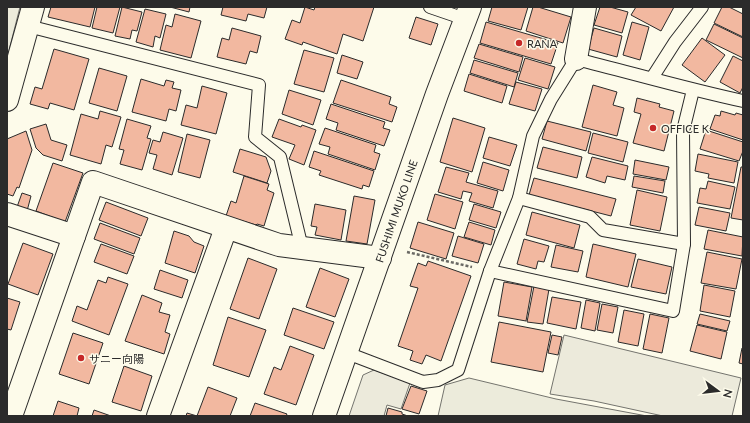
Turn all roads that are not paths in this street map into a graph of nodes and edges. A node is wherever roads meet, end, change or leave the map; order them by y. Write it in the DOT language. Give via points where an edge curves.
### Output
graph roads {
  1 [pos="430,7"];
  2 [pos="585,7"];
  3 [pos="702,7"];
  4 [pos="468,13"];
  5 [pos="30,17"];
  6 [pos="576,59"];
  7 [pos="652,78"];
  8 [pos="693,90"];
  9 [pos="7,100"];
  10 [pos="743,101"];
  11 [pos="519,198"];
  12 [pos="7,214"];
  13 [pos="226,228"];
  14 [pos="74,236"];
  15 [pos="684,244"];
  16 [pos="302,248"];
  17 [pos="382,252"];
  18 [pos="490,270"];
  19 [pos="347,353"];
  20 [pos="12,416"];
  21 [pos="158,416"];
  22 [pos="324,416"];
  1 -- 4 [label="lane"];
  2 -- 6 [label="street"];
  3 -- 7 [label="lane"];
  4 -- 17 [label="street, FUSHIMI MUKO LINE"];
  5 -- 9 [label="street"];
  5 -- 16 [label="lane" via="259,85 255,137 280,157"];
  6 -- 7 [label="lane"];
  6 -- 11 [label="lane" via="551,99 533,136"];
  7 -- 8 [label="lane"];
  8 -- 10 [label="lane"];
  8 -- 15 [label="lane" via="683,132"];
  11 -- 15 [label="lane" via="590,217 603,230"];
  11 -- 18 [label="lane"];
  12 -- 14 [label="street"];
  13 -- 14 [label="street" via="93,182"];
  13 -- 16 [label="street" via="278,245"];
  13 -- 21 [label="street"];
  14 -- 20 [label="street"];
  15 -- 18 [label="lane" via="674,311"];
  16 -- 17 [label="street"];
  17 -- 19 [label="street, FUSHIMI MUKO LINE"];
  18 -- 19 [label="lane" via="458,370 438,380 423,382"];
  19 -- 22 [label="street, FUSHIMI MUKO LINE"];
}
